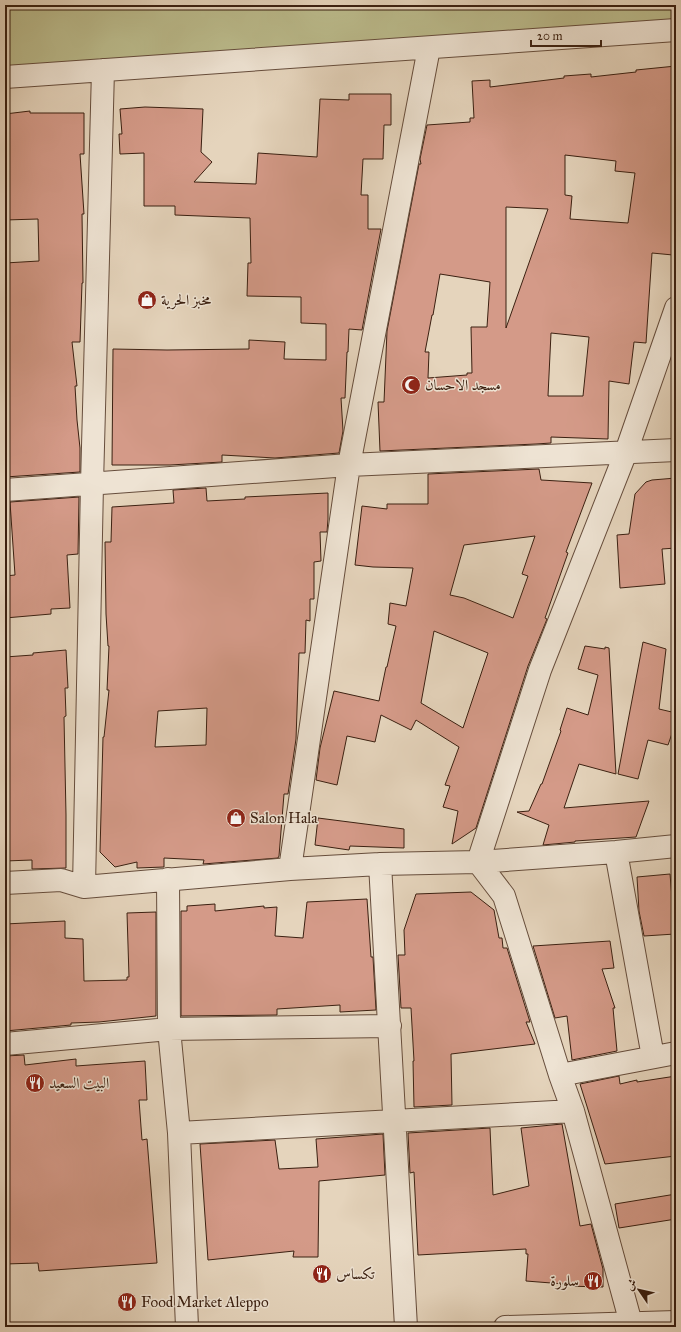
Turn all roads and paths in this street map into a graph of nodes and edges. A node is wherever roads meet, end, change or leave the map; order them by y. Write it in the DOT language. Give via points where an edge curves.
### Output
graph roads {
  1 [pos="676,30"];
  2 [pos="429,48"];
  3 [pos="104,70"];
  4 [pos="5,77"];
  5 [pos="676,308"];
  6 [pos="676,450"];
  7 [pos="626,452"];
  8 [pos="349,465"];
  9 [pos="92,484"];
  10 [pos="5,490"];
  11 [pos="676,846"];
  12 [pos="616,852"];
  13 [pos="478,862"];
  14 [pos="380,864"];
  15 [pos="290,869"];
  16 [pos="168,879"];
  17 [pos="5,883"];
  18 [pos="84,887"];
  19 [pos="390,1026"];
  20 [pos="169,1029"];
  21 [pos="5,1044"];
  22 [pos="676,1053"];
  23 [pos="653,1056"];
  24 [pos="560,1075"];
  25 [pos="573,1111"];
  26 [pos="395,1121"];
  27 [pos="179,1133"];
  28 [pos="676,1322"];
  29 [pos="632,1325"];
  30 [pos="187,1327"];
  31 [pos="406,1327"];
  32 [pos="505,1327"];
  1 -- 2 [label="street"];
  2 -- 3 [label="street"];
  2 -- 8 [label="street"];
  3 -- 4 [label="street"];
  3 -- 9 [label="street"];
  5 -- 7 [label="street"];
  6 -- 7 [label="street"];
  7 -- 8 [label="street"];
  7 -- 13 [label="street" via="540,670"];
  8 -- 9 [label="street"];
  8 -- 15 [label="street"];
  9 -- 10 [label="street"];
  9 -- 18 [label="street"];
  11 -- 12 [label="street"];
  12 -- 13 [label="street"];
  12 -- 23 [label="street"];
  13 -- 14 [label="street"];
  13 -- 24 [label="street" via="504,896"];
  14 -- 15 [label="street"];
  14 -- 19 [label="street"];
  15 -- 16 [label="street"];
  16 -- 18 [label="street"];
  16 -- 20 [label="street"];
  17 -- 18 [label="street" via="61,880"];
  19 -- 20 [label="street"];
  19 -- 26 [label="street"];
  20 -- 21 [label="street"];
  20 -- 27 [label="street"];
  22 -- 23 [label="street"];
  23 -- 24 [label="street"];
  24 -- 25 [label="street"];
  25 -- 26 [label="street"];
  25 -- 29 [label="street"];
  26 -- 27 [label="street"];
  26 -- 31 [label="street"];
  27 -- 30 [label="street"];
  28 -- 29 [label="street"];
  29 -- 32 [label="street"];
}
